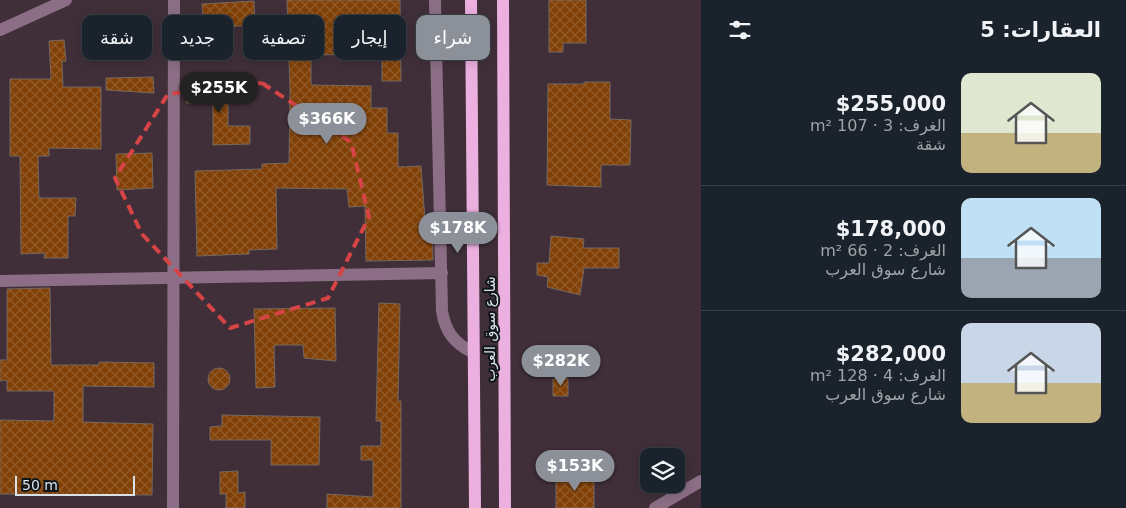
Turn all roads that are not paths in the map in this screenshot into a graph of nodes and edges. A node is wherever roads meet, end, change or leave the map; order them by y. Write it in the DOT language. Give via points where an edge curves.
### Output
graph roads {
  1 [pos="66,0"];
  2 [pos="174,0"];
  3 [pos="435,0"];
  4 [pos="471,0"];
  5 [pos="504,0"];
  6 [pos="0,30"];
  7 [pos="442,273"];
  8 [pos="174,278"];
  9 [pos="0,281"];
  10 [pos="472,352"];
  11 [pos="701,481"];
  12 [pos="173,508"];
  13 [pos="474,508"];
  14 [pos="506,508"];
  15 [pos="654,508"];
  1 -- 6 [label="street"];
  2 -- 8 [label="street"];
  3 -- 7 [label="street"];
  4 -- 10 [label="main road"];
  5 -- 14 [label="main road, شارع سوق العرب"];
  7 -- 8 [label="street"];
  7 -- 10 [label="street" via="442,311 446,328 457,343"];
  8 -- 9 [label="street"];
  8 -- 12 [label="street"];
  10 -- 13 [label="main road"];
  11 -- 15 [label="street"];
}
